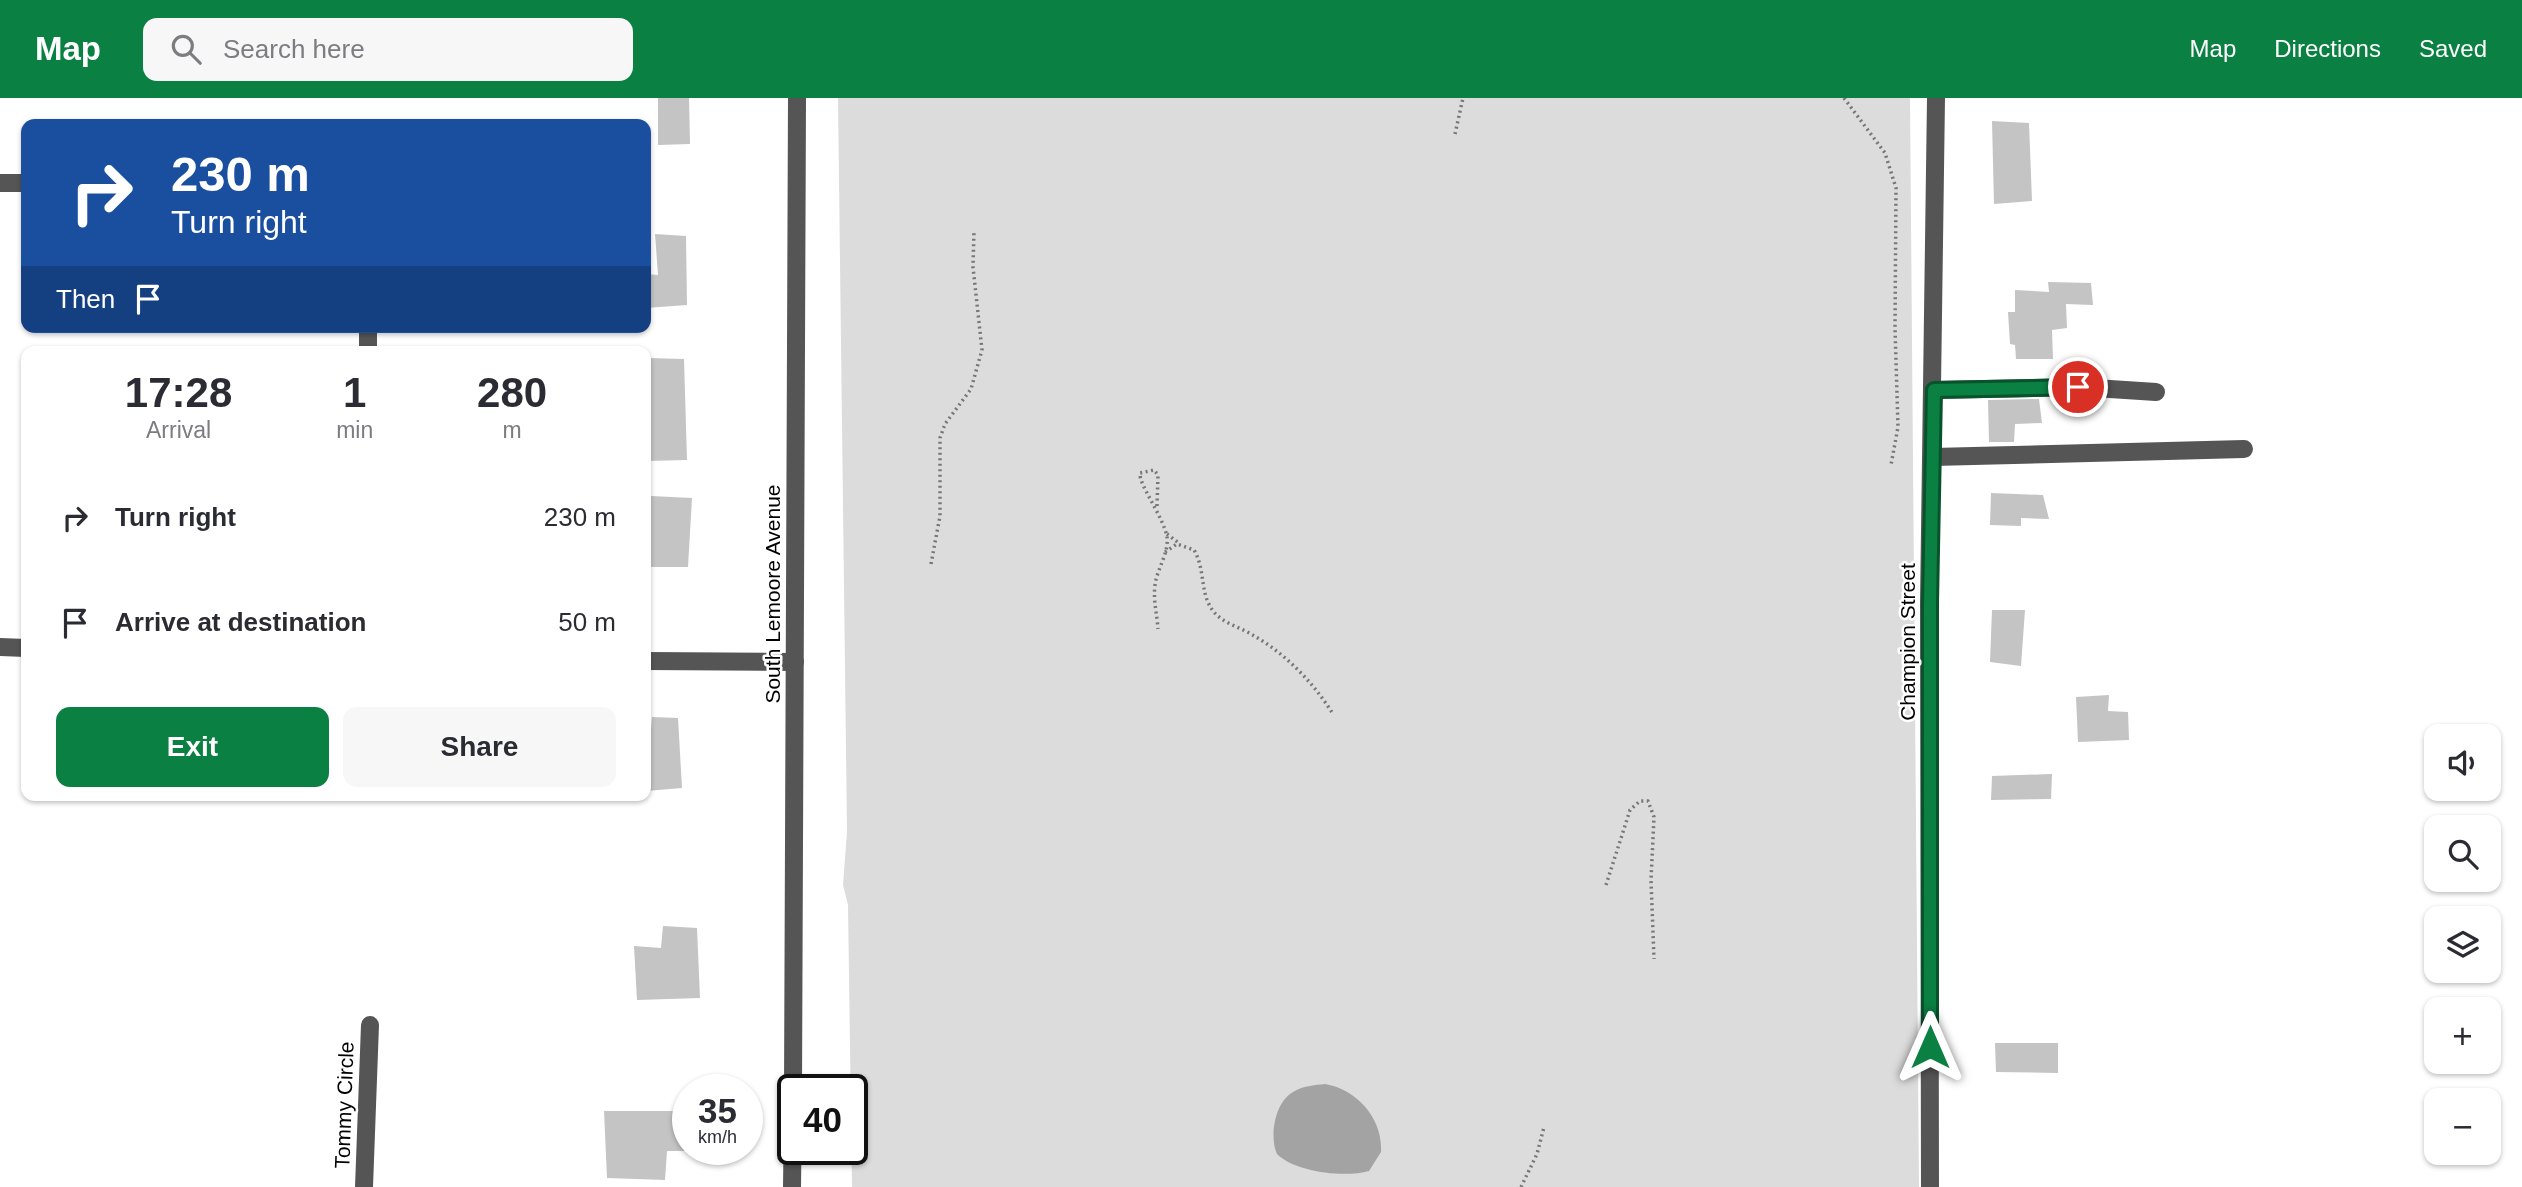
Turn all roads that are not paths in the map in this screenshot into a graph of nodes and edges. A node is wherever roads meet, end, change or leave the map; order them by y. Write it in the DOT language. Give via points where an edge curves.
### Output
graph roads {
  1 [pos="797,98"];
  2 [pos="1936,98"];
  3 [pos="0,183"];
  4 [pos="21,183"];
  5 [pos="1934,390"];
  6 [pos="2156,392"];
  7 [pos="2244,449"];
  8 [pos="1933,457"];
  9 [pos="0,648"];
  10 [pos="21,648"];
  11 [pos="651,661"];
  12 [pos="795,662"];
  13 [pos="370,1026"];
  14 [pos="793,1074"];
  15 [pos="792,1165"];
  16 [pos="364,1187"];
  17 [pos="792,1187"];
  18 [pos="1930,1187"];
  1 -- 12 [label="street, South Lemoore Avenue"];
  2 -- 5 [label="street, Champion Street"];
  3 -- 4 [label="street"];
  5 -- 6 [label="street" via="2078,387"];
  5 -- 8 [label="street, Champion Street"];
  7 -- 8 [label="street"];
  8 -- 18 [label="street, Champion Street"];
  9 -- 10 [label="street"];
  11 -- 12 [label="street"];
  12 -- 14 [label="street, South Lemoore Avenue"];
  13 -- 16 [label="street, Tommy Circle"];
  15 -- 17 [label="street"];
}
